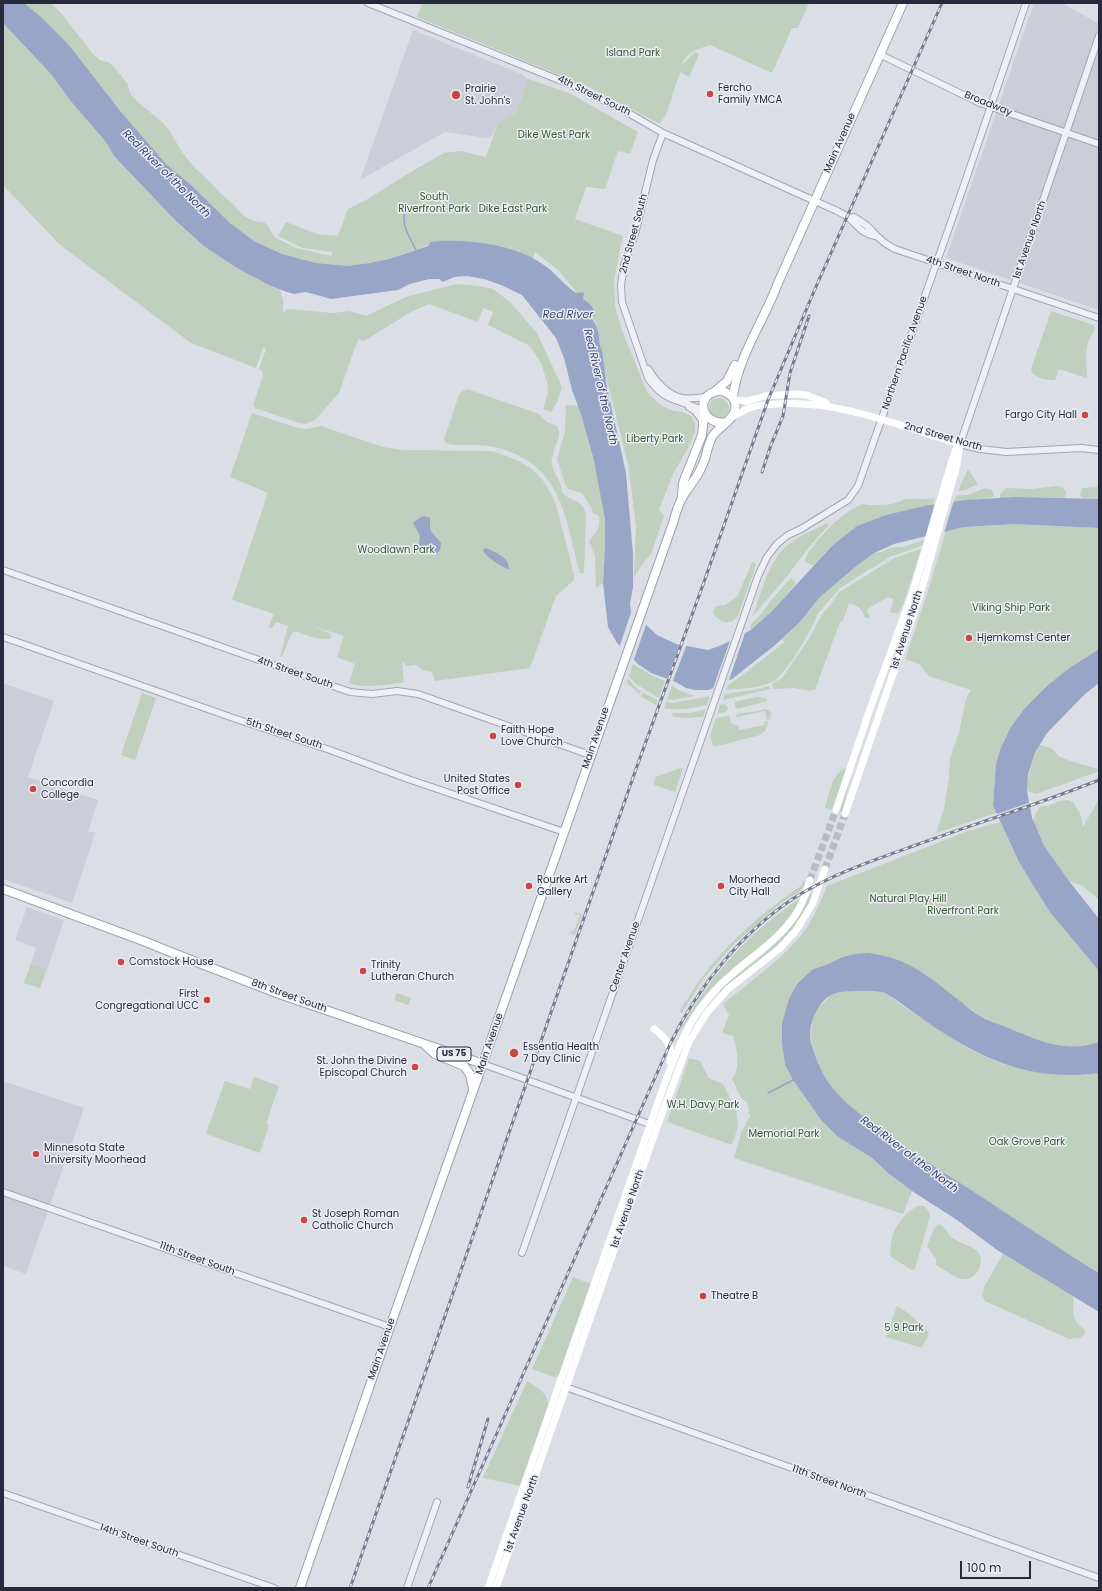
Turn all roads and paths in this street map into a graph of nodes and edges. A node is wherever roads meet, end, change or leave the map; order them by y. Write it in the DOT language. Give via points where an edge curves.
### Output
graph roads {
  1 [pos="368,3"];
  2 [pos="903,3"];
  3 [pos="1026,3"];
  4 [pos="1099,36"];
  5 [pos="881,55"];
  6 [pos="990,106"];
  7 [pos="663,133"];
  8 [pos="1066,133"];
  9 [pos="1099,144"];
  10 [pos="814,201"];
  11 [pos="937,263"];
  12 [pos="778,283"];
  13 [pos="1013,289"];
  14 [pos="1099,318"];
  15 [pos="642,359"];
  16 [pos="710,395"];
  17 [pos="734,399"];
  18 [pos="682,403"];
  19 [pos="836,408"];
  20 [pos="704,412"];
  21 [pos="729,419"];
  22 [pos="882,419"];
  23 [pos="704,423"];
  24 [pos="960,444"];
  25 [pos="1099,450"];
  26 [pos="954,464"];
  27 [pos="681,500"];
  28 [pos="3,570"];
  29 [pos="3,637"];
  30 [pos="729,662"];
  31 [pos="590,755"];
  32 [pos="836,810"];
  33 [pos="845,814"];
  34 [pos="564,832"];
  35 [pos="825,869"];
  36 [pos="810,880"];
  37 [pos="3,890"];
  38 [pos="654,1029"];
  39 [pos="424,1044"];
  40 [pos="483,1064"];
  41 [pos="664,1085"];
  42 [pos="473,1092"];
  43 [pos="577,1098"];
  44 [pos="654,1126"];
  45 [pos="3,1192"];
  46 [pos="522,1253"];
  47 [pos="390,1327"];
  48 [pos="560,1385"];
  49 [pos="567,1388"];
  50 [pos="3,1493"];
  51 [pos="437,1502"];
  52 [pos="1099,1578"];
  53 [pos="274,1588"];
  54 [pos="300,1588"];
  55 [pos="407,1588"];
  56 [pos="488,1588"];
  57 [pos="496,1588"];
  1 -- 7 [label="street, 4th Street South" via="574,86"];
  2 -- 5 [label="main road, Main Avenue"];
  3 -- 6 [label="street, Northern Pacific Avenue"];
  4 -- 8 [label="street, 1st Avenue North"];
  5 -- 6 [label="street, Broadway"];
  5 -- 10 [label="main road, Main Avenue"];
  6 -- 8 [label="street, Broadway"];
  6 -- 11 [label="street, Northern Pacific Avenue"];
  7 -- 10 [label="street, 4th Street South"];
  7 -- 15 [label="street, 2nd Street South" via="653,160 635,234 624,265 621,285 622,302"];
  8 -- 9 [label="street, Broadway"];
  8 -- 13 [label="street, 1st Avenue North"];
  10 -- 11 [label="street, 4th Street North" via="850,218 868,234 885,244"];
  10 -- 12 [label="main road, Main Avenue"];
  11 -- 13 [label="street, 4th Street North"];
  11 -- 22 [label="street, Northern Pacific Avenue"];
  12 -- 16 [label="main road, Main Avenue" via="767,295 732,374"];
  12 -- 17 [label="main road, Main Avenue" via="738,370"];
  13 -- 14 [label="street, 4th Street North"];
  13 -- 24 [label="street, 1st Avenue North"];
  15 -- 16 [label="street, 2nd Street South" via="652,375 669,392 681,398"];
  15 -- 18 [label="street, 2nd Street South" via="648,378 655,388 670,400"];
  16 -- 17 [label="main road" via="721,392"];
  16 -- 20 [label="main road" via="704,402"];
  17 -- 19 [label="main road, 2nd Street North" via="747,401 765,396 796,394"];
  17 -- 21 [label="main road" via="736,406"];
  18 -- 20 [label="street, 2nd Street South"];
  18 -- 23 [label="street" via="695,411"];
  19 -- 21 [label="main road, 2nd Street North" via="796,403 761,405 749,408"];
  19 -- 22 [label="main road, 2nd Street North"];
  20 -- 21 [label="main road" via="716,423"];
  20 -- 23 [label="main road, Main Avenue"];
  21 -- 27 [label="main road, Main Avenue" via="713,437 703,465"];
  22 -- 24 [label="main road, 2nd Street North"];
  22 -- 30 [label="street, Northern Pacific Avenue" via="858,486 848,500 788,535 777,544 766,560 758,576"];
  23 -- 27 [label="main road, Main Avenue"];
  24 -- 25 [label="street, 2nd Street North" via="1006,452 1081,448"];
  24 -- 26 [label="main road, 1st Avenue North"];
  26 -- 32 [label="main road, 1st Avenue North" via="912,594"];
  26 -- 33 [label="main road, 1st Avenue North" via="919,598"];
  27 -- 31 [label="main road, Main Avenue"];
  28 -- 31 [label="street, 4th Street South" via="350,692 372,694 397,691 418,694"];
  29 -- 34 [label="street, 5th Street South"];
  30 -- 43 [label="street, Center Avenue"];
  31 -- 34 [label="main road, Main Avenue"];
  34 -- 40 [label="main road, Main Avenue"];
  35 -- 44 [label="main road, 1st Avenue North" via="812,904 796,932 779,949 728,989 706,1014 689,1042"];
  36 -- 41 [label="main road, 1st Avenue North" via="802,904 786,926 728,977 695,1016 681,1039"];
  37 -- 39 [label="main road, 8th Street South / US 75" via="132,936 272,991"];
  38 -- 41 [label="main road" via="670,1044 671,1058"];
  39 -- 40 [label="main road, 8th Street South / US 75"];
  39 -- 42 [label="main road" via="434,1054 464,1066 470,1074"];
  40 -- 42 [label="main road, Main Avenue"];
  40 -- 43 [label="street, 8th Street South"];
  41 -- 44 [label="main road, 1st Avenue North"];
  42 -- 47 [label="main road, Main Avenue"];
  43 -- 44 [label="street, 8th Street South"];
  43 -- 46 [label="street, Center Avenue"];
  44 -- 48 [label="main road, 1st Avenue North"];
  44 -- 49 [label="main road, 1st Avenue North"];
  45 -- 47 [label="street, 11th Street South"];
  47 -- 54 [label="main road, Main Avenue"];
  48 -- 49 [label="street, 11th Street North"];
  48 -- 56 [label="main road, 1st Avenue North"];
  49 -- 52 [label="street, 11th Street North"];
  49 -- 57 [label="main road, 1st Avenue North"];
  50 -- 53 [label="street, 14th Street South"];
  51 -- 55 [label="street"];
}
